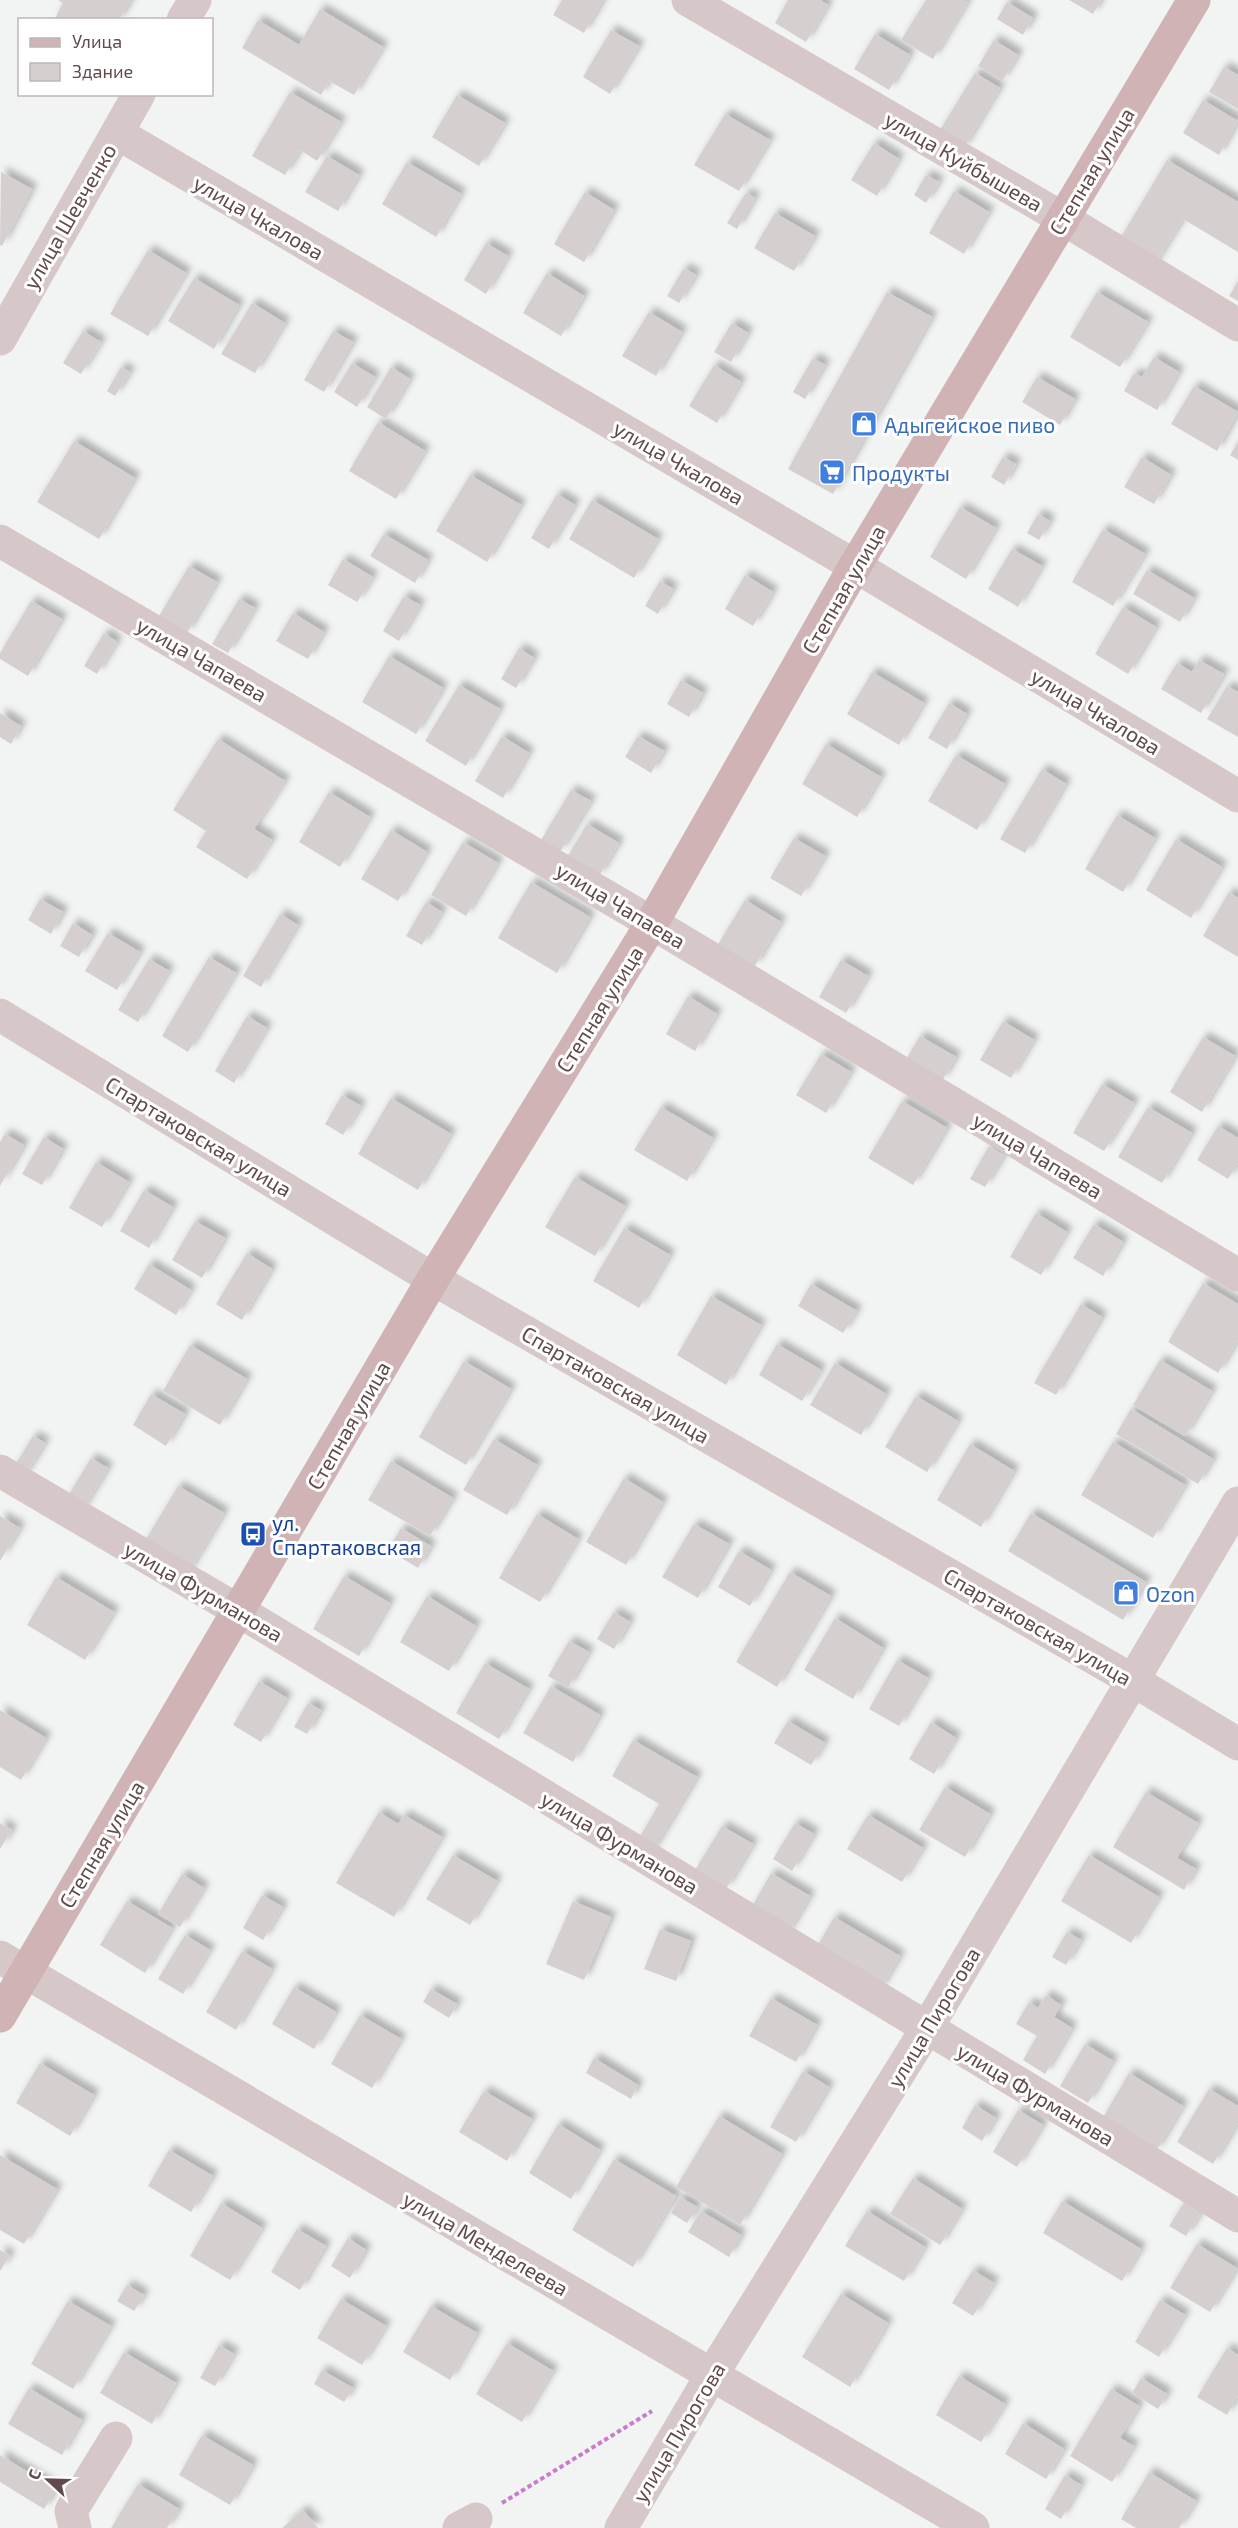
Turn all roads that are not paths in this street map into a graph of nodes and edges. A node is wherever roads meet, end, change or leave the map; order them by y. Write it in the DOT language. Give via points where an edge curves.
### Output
graph roads {
  1 [pos="195,0"];
  2 [pos="688,0"];
  3 [pos="1194,0"];
  4 [pos="184,18"];
  5 [pos="138,96"];
  6 [pos="117,133"];
  7 [pos="1062,218"];
  8 [pos="1238,325"];
  9 [pos="0,339"];
  10 [pos="0,541"];
  11 [pos="855,566"];
  12 [pos="1238,796"];
  13 [pos="652,923"];
  14 [pos="0,1015"];
  15 [pos="1238,1275"];
  16 [pos="433,1279"];
  17 [pos="0,1472"];
  18 [pos="1238,1503"];
  19 [pos="239,1611"];
  20 [pos="1134,1681"];
  21 [pos="1238,1744"];
  22 [pos="13,1965"];
  23 [pos="0,2016"];
  24 [pos="927,2028"];
  25 [pos="1238,2216"];
  26 [pos="711,2376"];
  27 [pos="116,2438"];
  28 [pos="75,2528"];
  29 [pos="621,2528"];
  30 [pos="973,2528"];
  1 -- 4 [label="street"];
  2 -- 7 [label="street, улица Куйбышева"];
  3 -- 7 [label="main road, Степная улица"];
  5 -- 6 [label="street, улица Шевченко"];
  6 -- 9 [label="street, улица Шевченко"];
  6 -- 11 [label="street, улица Чкалова"];
  7 -- 8 [label="street, улица Куйбышева"];
  7 -- 11 [label="main road, Степная улица"];
  10 -- 13 [label="street, улица Чапаева"];
  11 -- 12 [label="street, улица Чкалова"];
  11 -- 13 [label="main road, Степная улица"];
  13 -- 15 [label="street, улица Чапаева"];
  13 -- 16 [label="main road, Степная улица"];
  14 -- 16 [label="street, Спартаковская улица"];
  16 -- 19 [label="main road, Степная улица"];
  16 -- 20 [label="street, Спартаковская улица"];
  17 -- 19 [label="street, улица Фурманова"];
  18 -- 20 [label="street, улица Пирогова"];
  19 -- 22 [label="main road, Степная улица"];
  19 -- 24 [label="street, улица Фурманова"];
  20 -- 21 [label="street, Спартаковская улица"];
  20 -- 24 [label="street, улица Пирогова"];
  22 -- 23 [label="main road, Степная улица"];
  22 -- 26 [label="street, улица Менделеева"];
  24 -- 25 [label="street, улица Фурманова"];
  24 -- 26 [label="street, улица Пирогова"];
  26 -- 29 [label="street, улица Пирогова"];
  26 -- 30 [label="street, улица Менделеева"];
  27 -- 28 [label="street" via="71,2511"];
}
